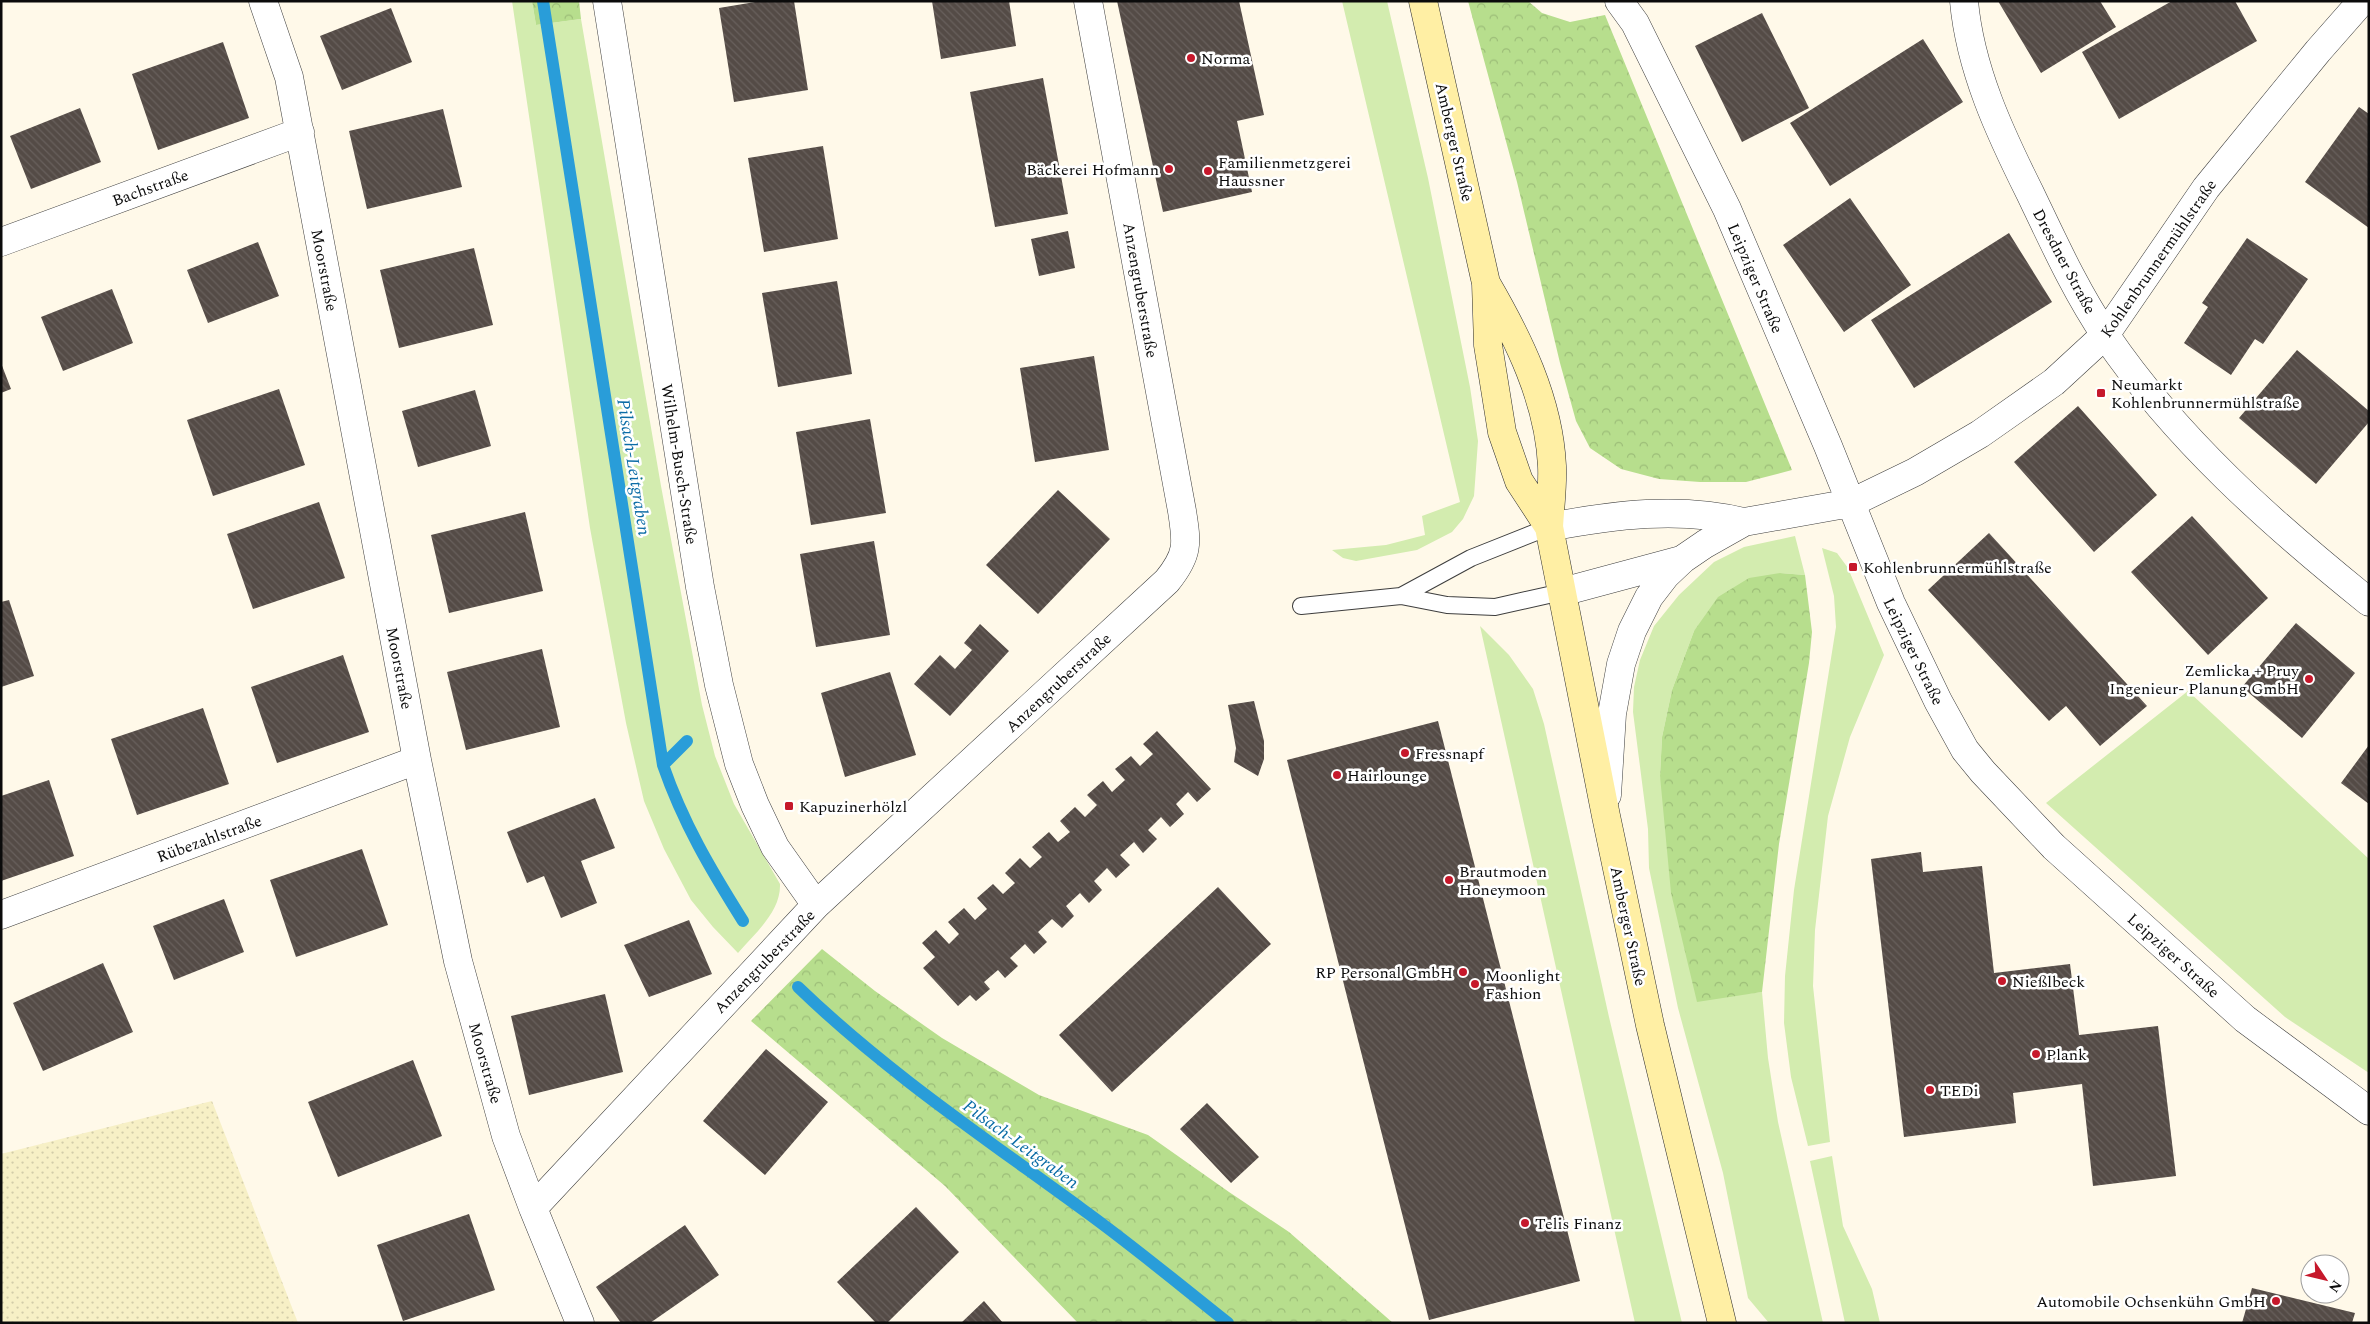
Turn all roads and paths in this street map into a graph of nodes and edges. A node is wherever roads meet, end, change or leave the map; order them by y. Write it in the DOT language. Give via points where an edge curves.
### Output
graph roads {
  1 [pos="263,1"];
  2 [pos="607,1"];
  3 [pos="1088,1"];
  4 [pos="1423,1"];
  5 [pos="1619,1"];
  6 [pos="1964,1"];
  7 [pos="2362,1"];
  8 [pos="300,132"];
  9 [pos="1,242"];
  10 [pos="1486,283"];
  11 [pos="2105,335"];
  12 [pos="1850,503"];
  13 [pos="1744,522"];
  14 [pos="1549,527"];
  15 [pos="1683,559"];
  16 [pos="1562,592"];
  17 [pos="1401,596"];
  18 [pos="2369,602"];
  19 [pos="1301,606"];
  20 [pos="417,760"];
  21 [pos="1606,816"];
  22 [pos="816,905"];
  23 [pos="1,915"];
  24 [pos="2369,1111"];
  25 [pos="533,1208"];
  26 [pos="580,1323"];
  27 [pos="1722,1323"];
  1 -- 8 [label="street, Moorstraße" via="289,78"];
  2 -- 22 [label="street, Wilhelm-Busch-Straße" via="698,578 719,685 739,764 755,805 775,847"];
  3 -- 22 [label="street, Anzengruberstraße" via="1182,511 1187,543 1185,552 1168,581"];
  4 -- 10 [label="main road, Amberger Straße"];
  5 -- 12 [label="street, Leipziger Straße" via="1635,23 1727,209"];
  6 -- 11 [label="street, Dresdner Straße" via="1978,70 2008,149"];
  7 -- 11 [label="street, Kohlenbrunnermühlstraße" via="2206,188"];
  8 -- 9 [label="street, Bachstraße"];
  8 -- 20 [label="street, Moorstraße"];
  10 -- 14 [label="main road, Amberger Straße" via="1488,344 1502,432 1519,481"];
  10 -- 14 [label="main road, Amberger Straße" via="1523,353 1549,437 1552,486"];
  11 -- 12 [label="street, Kohlenbrunnermühlstraße" via="2054,382 1980,434 1915,472"];
  11 -- 18 [label="street, Dresdner Straße" via="2189,438 2288,534"];
  12 -- 13 [label="street, Kohlenbrunnermühlstraße"];
  12 -- 24 [label="street, Leipziger Straße" via="1890,603 1938,701 1965,750 1983,772 2054,847 2245,1018"];
  13 -- 14 [label="street, Kohlenbrunnermühlstraße" via="1689,513 1624,514"];
  13 -- 15 [label="street, Kohlenbrunnermühlstraße"];
  14 -- 16 [label="main road, Amberger Straße"];
  14 -- 17 [label="lane, Kohlenbrunnermühlstraße" via="1471,558"];
  15 -- 16 [label="street, Kohlenbrunnermühlstraße"];
  15 -- 21 [label="street, Kohlenbrunnermühlstraße" via="1649,597 1632,631 1621,664 1612,714"];
  16 -- 17 [label="lane, Kohlenbrunnermühlstraße" via="1518,603 1474,608"];
  16 -- 21 [label="main road, Amberger Straße"];
  17 -- 19 [label="lane, Kohlenbrunnermühlstraße"];
  20 -- 23 [label="street, Rübezahlstraße"];
  20 -- 25 [label="street, Moorstraße" via="463,980 506,1136"];
  21 -- 27 [label="main road, Amberger Straße" via="1650,1025"];
  22 -- 25 [label="street, Anzengruberstraße"];
  25 -- 26 [label="street, Moorstraße"];
}
